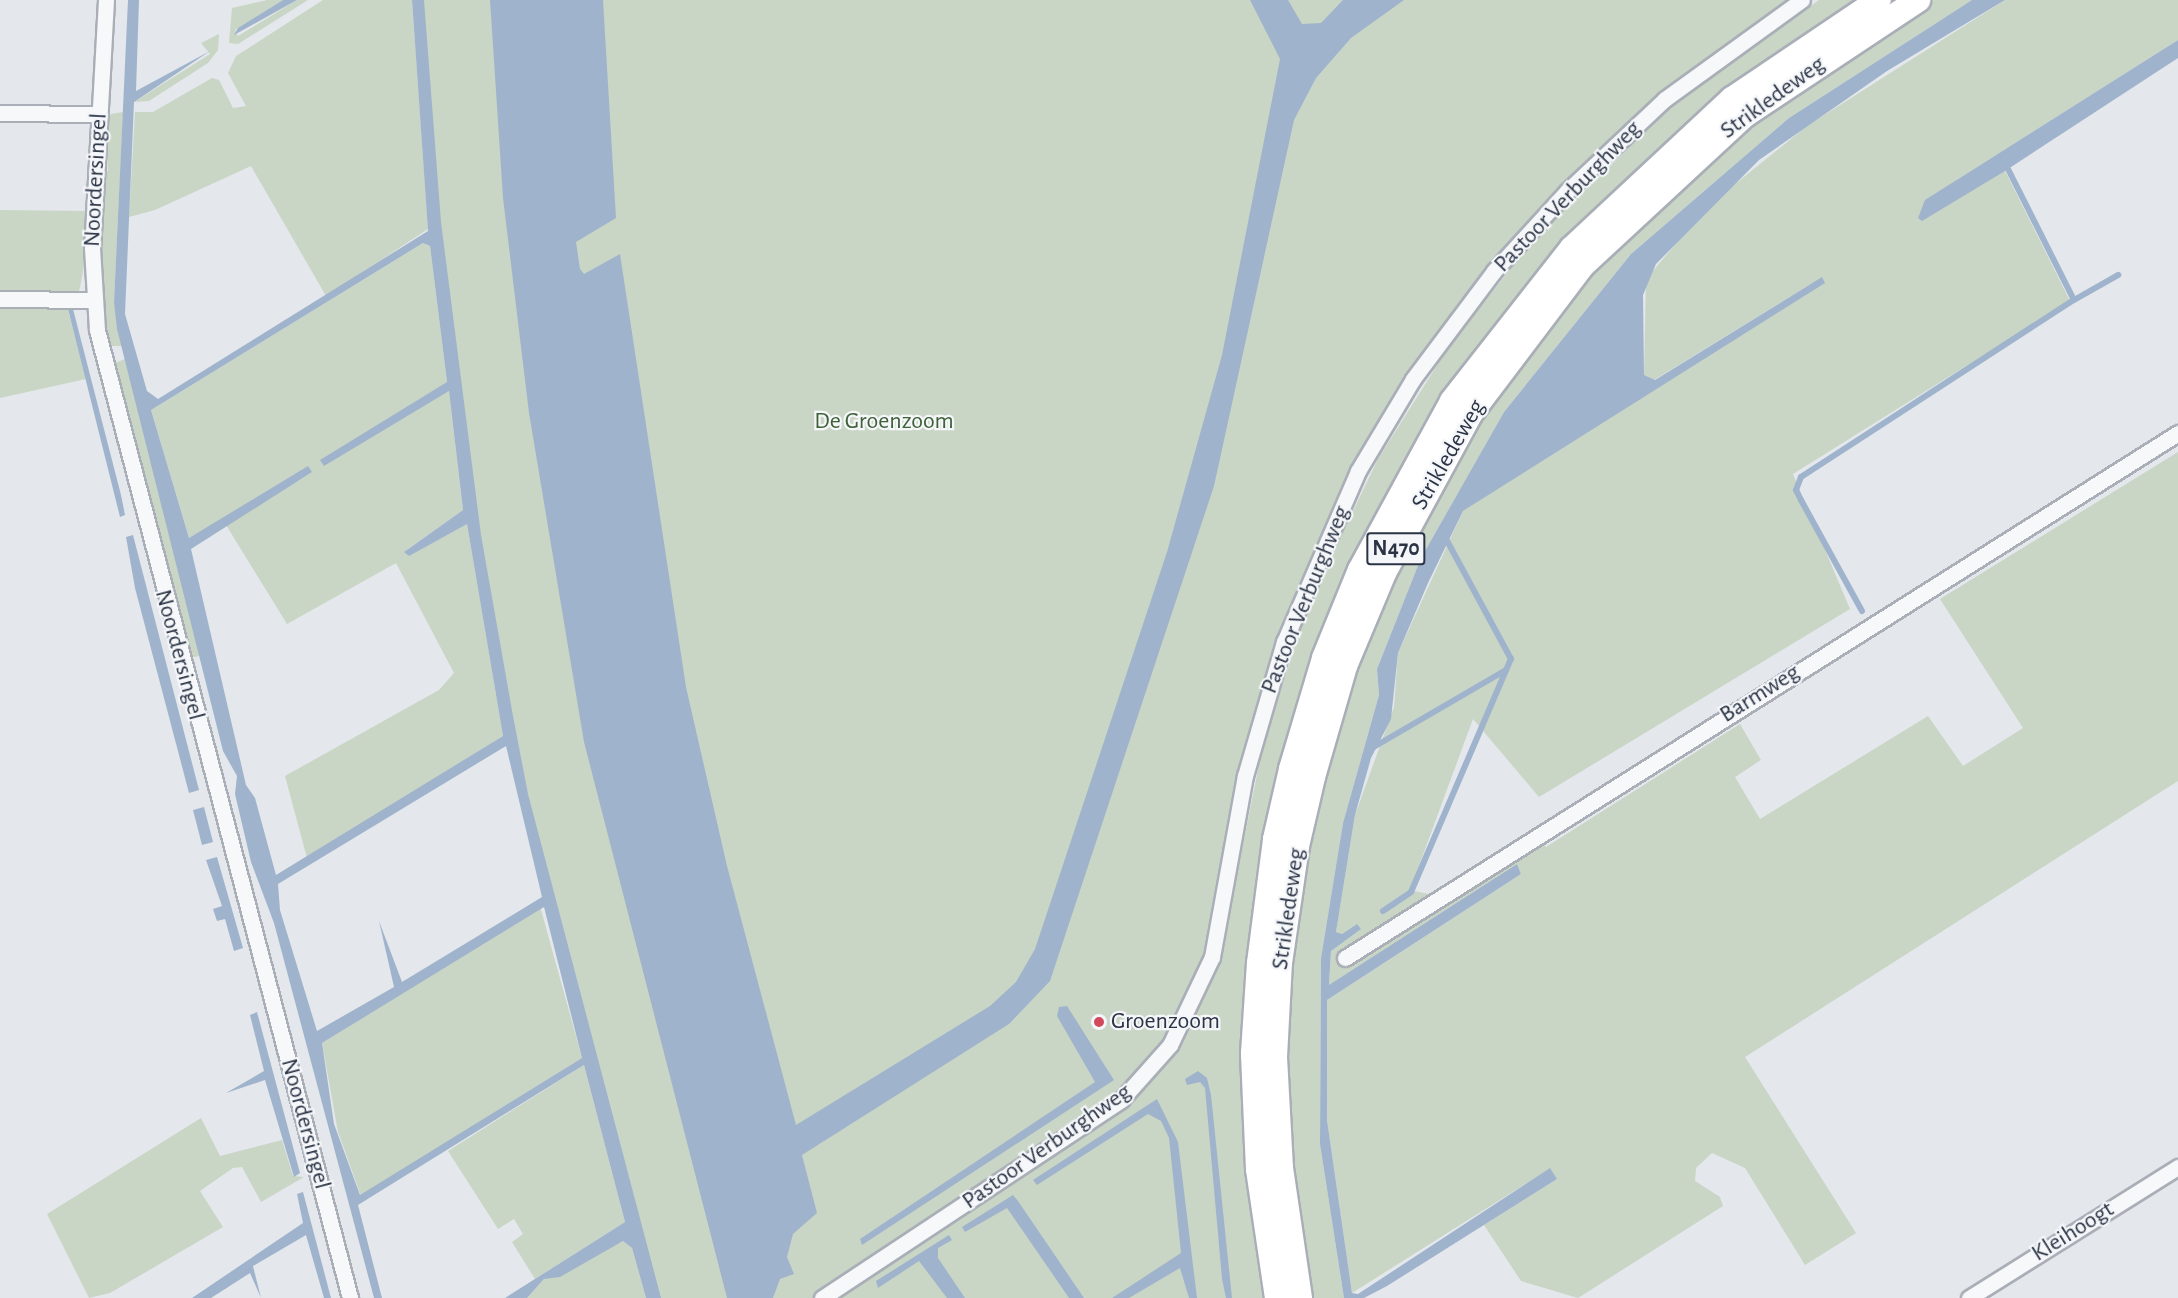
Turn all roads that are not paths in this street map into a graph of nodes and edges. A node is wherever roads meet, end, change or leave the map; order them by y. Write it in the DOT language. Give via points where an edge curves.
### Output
graph roads {
  1 [pos="106,0"];
  2 [pos="1802,0"];
  3 [pos="1879,0"];
  4 [pos="1918,0"];
  5 [pos="0,113"];
  6 [pos="99,114"];
  7 [pos="0,299"];
  8 [pos="92,300"];
  9 [pos="2178,433"];
  10 [pos="1345,958"];
  11 [pos="2178,1167"];
  12 [pos="350,1298"];
  13 [pos="822,1298"];
  14 [pos="1276,1298"];
  15 [pos="1300,1298"];
  16 [pos="1969,1298"];
  1 -- 6 [label="street, Noordersingel"];
  2 -- 13 [label="street, Pastoor Verburghweg" via="1665,99 1567,191 1494,271 1413,379 1358,471 1284,642 1245,776 1212,957 1170,1045 1121,1100"];
  3 -- 14 [label="main road, Strikledeweg / N470" via="1732,99 1572,248 1452,401 1360,570 1324,658 1291,769 1275,839 1259,963 1253,1053 1258,1168"];
  4 -- 15 [label="main road, Strikledeweg / N470" via="1745,115 1583,265 1471,413 1384,573 1345,666 1313,777 1297,846 1280,963 1275,1068 1281,1168"];
  5 -- 6 [label="street"];
  6 -- 8 [label="street, Noordersingel"];
  7 -- 8 [label="street"];
  8 -- 12 [label="street, Noordersingel" via="106,381"];
  9 -- 10 [label="street, Barmweg"];
  11 -- 16 [label="street, Kleihoogt"];
}
